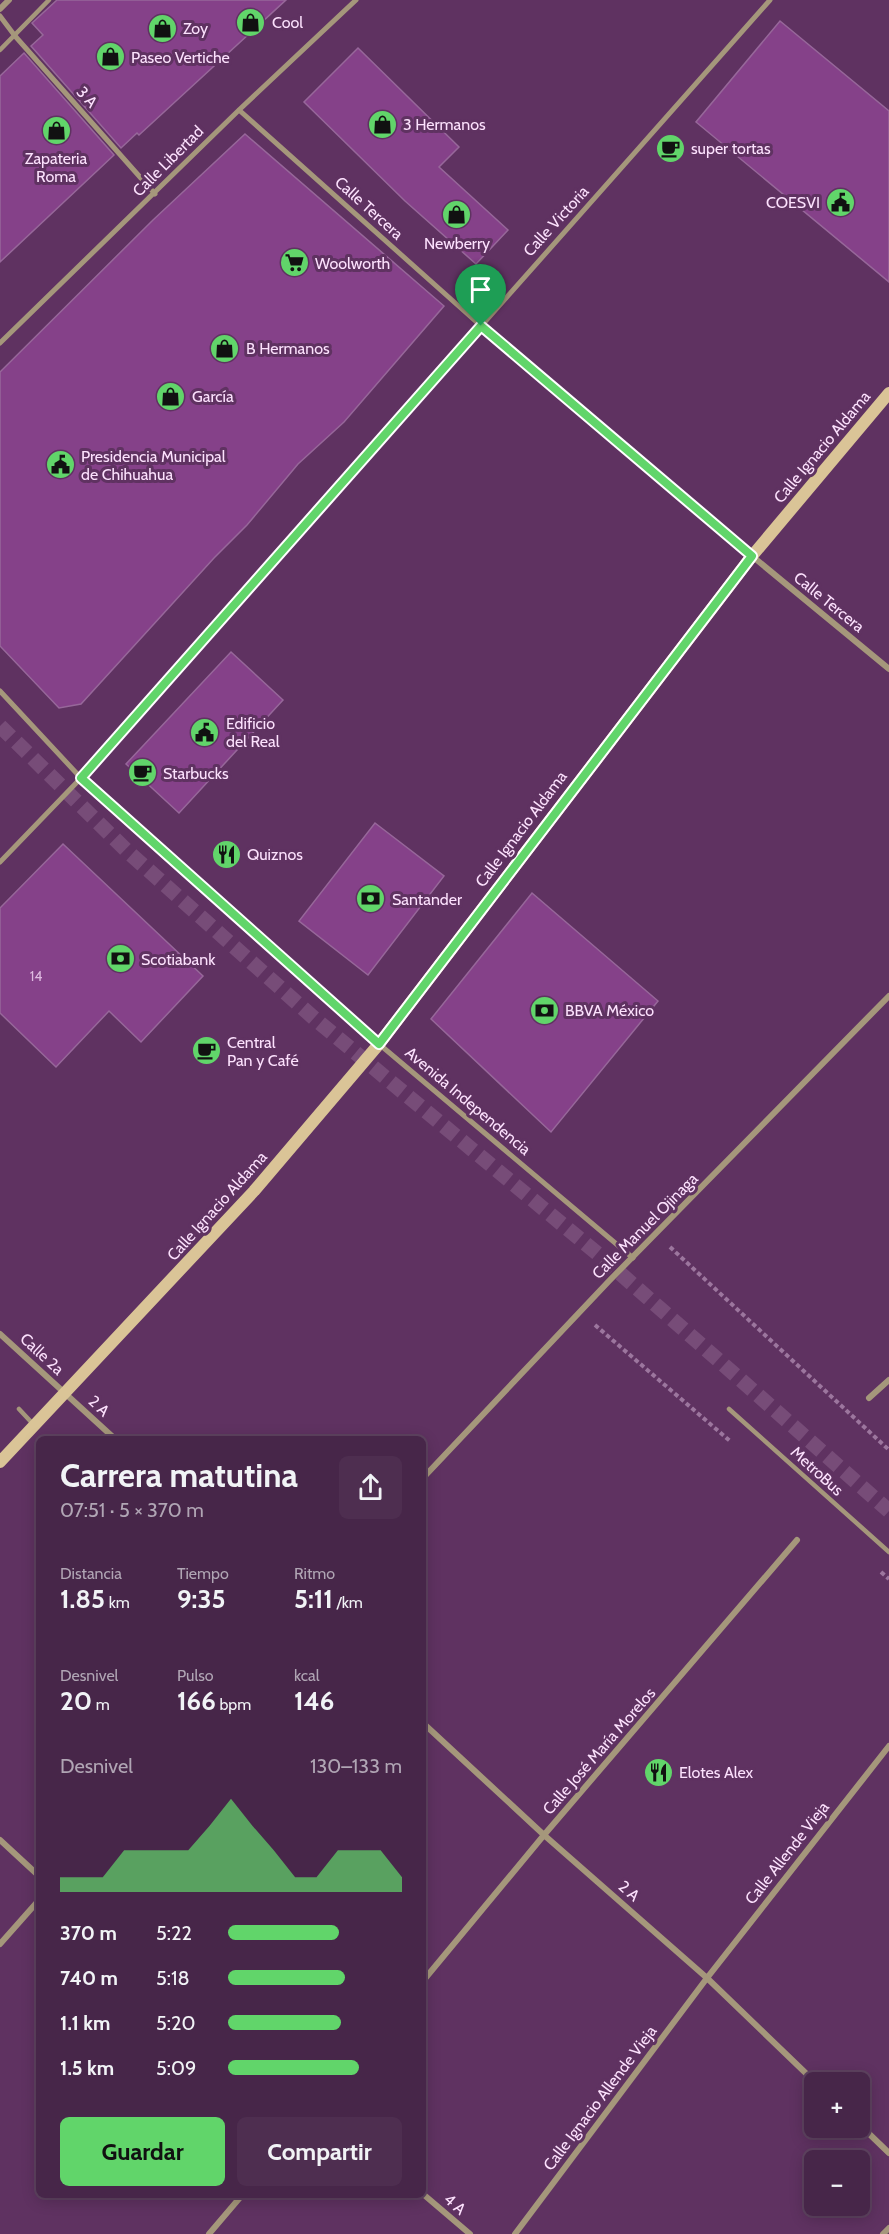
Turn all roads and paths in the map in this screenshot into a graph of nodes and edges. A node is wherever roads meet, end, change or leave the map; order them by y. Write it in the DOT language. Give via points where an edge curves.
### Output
graph roads {
  1 [pos="9,0"];
  2 [pos="49,0"];
  3 [pos="356,0"];
  4 [pos="770,0"];
  5 [pos="0,9"];
  6 [pos="0,16"];
  7 [pos="15,36"];
  8 [pos="0,50"];
  9 [pos="239,110"];
  10 [pos="155,194"];
  11 [pos="481,326"];
  12 [pos="0,343"];
  13 [pos="889,393"];
  14 [pos="752,556"];
  15 [pos="889,669"];
  16 [pos="0,691"];
  17 [pos="81,778"];
  18 [pos="0,862"];
  19 [pos="889,996"];
  20 [pos="379,1044"];
  21 [pos="656,1234"];
  22 [pos="633,1258"];
  23 [pos="0,1334"];
  24 [pos="889,1380"];
  25 [pos="65,1394"];
  26 [pos="869,1398"];
  27 [pos="19,1408"];
  28 [pos="729,1408"];
  29 [pos="35,1426"];
  30 [pos="112,1436"];
  31 [pos="889,1450"];
  32 [pos="0,1462"];
  33 [pos="426,1475"];
  34 [pos="797,1540"];
  35 [pos="889,1552"];
  36 [pos="426,1726"];
  37 [pos="889,1746"];
  38 [pos="544,1835"];
  39 [pos="0,1840"];
  40 [pos="36,1873"];
  41 [pos="36,1903"];
  42 [pos="0,1944"];
  43 [pos="426,1977"];
  44 [pos="706,1978"];
  45 [pos="805,2072"];
  46 [pos="870,2135"];
  47 [pos="889,2153"];
  48 [pos="426,2197"];
  49 [pos="240,2198"];
  50 [pos="889,2228"];
  51 [pos="209,2234"];
  52 [pos="470,2234"];
  53 [pos="515,2234"];
  54 [pos="884,2234"];
  1 -- 5 [label="street"];
  2 -- 7 [label="lane"];
  3 -- 9 [label="street, Calle Libertad"];
  4 -- 11 [label="street, Calle Victoria"];
  6 -- 7 [label="street, 3 A"];
  7 -- 8 [label="lane"];
  7 -- 10 [label="street, 3 A"];
  9 -- 10 [label="street, Calle Libertad"];
  9 -- 11 [label="street, Calle Tercera"];
  10 -- 12 [label="street, Calle Libertad"];
  11 -- 14 [label="street"];
  11 -- 17 [label="street, Calle Victoria"];
  13 -- 14 [label="main road, Calle Ignacio Aldama"];
  14 -- 15 [label="street, Calle Tercera"];
  14 -- 20 [label="main road, Calle Ignacio Aldama"];
  16 -- 17 [label="street, Avenida Independencia"];
  17 -- 18 [label="street, Calle Victoria"];
  17 -- 20 [label="street, Avenida Independencia"];
  19 -- 21 [label="street, Calle Manuel Ojinaga"];
  20 -- 22 [label="street, Avenida Independencia"];
  20 -- 25 [label="main road, Calle Ignacio Aldama" via="254,1191"];
  21 -- 22 [label="street, Calle Manuel Ojinaga"];
  21 -- 31 [label="path"];
  22 -- 33 [label="street, Calle Manuel Ojinaga"];
  23 -- 25 [label="street, Calle 2a"];
  24 -- 26 [label="street"];
  25 -- 29 [label="main road, Calle Ignacio Aldama"];
  25 -- 30 [label="street, 2 A"];
  27 -- 29 [label="lane"];
  28 -- 35 [label="lane, MetroBus"];
  29 -- 32 [label="main road, Calle Ignacio Aldama"];
  34 -- 38 [label="street, Calle José María Morelos"];
  36 -- 38 [label="street, 2 A"];
  37 -- 44 [label="street, Calle Allende Vieja"];
  38 -- 43 [label="street, Calle José María Morelos"];
  38 -- 44 [label="street, 2 A"];
  39 -- 40 [label="street"];
  41 -- 42 [label="street"];
  44 -- 45 [label="street, 2 A"];
  44 -- 53 [label="street, Calle Ignacio Allende Vieja"];
  46 -- 47 [label="street"];
  48 -- 52 [label="street, 4 A"];
  49 -- 51 [label="street"];
  50 -- 54 [label="street"];
}
